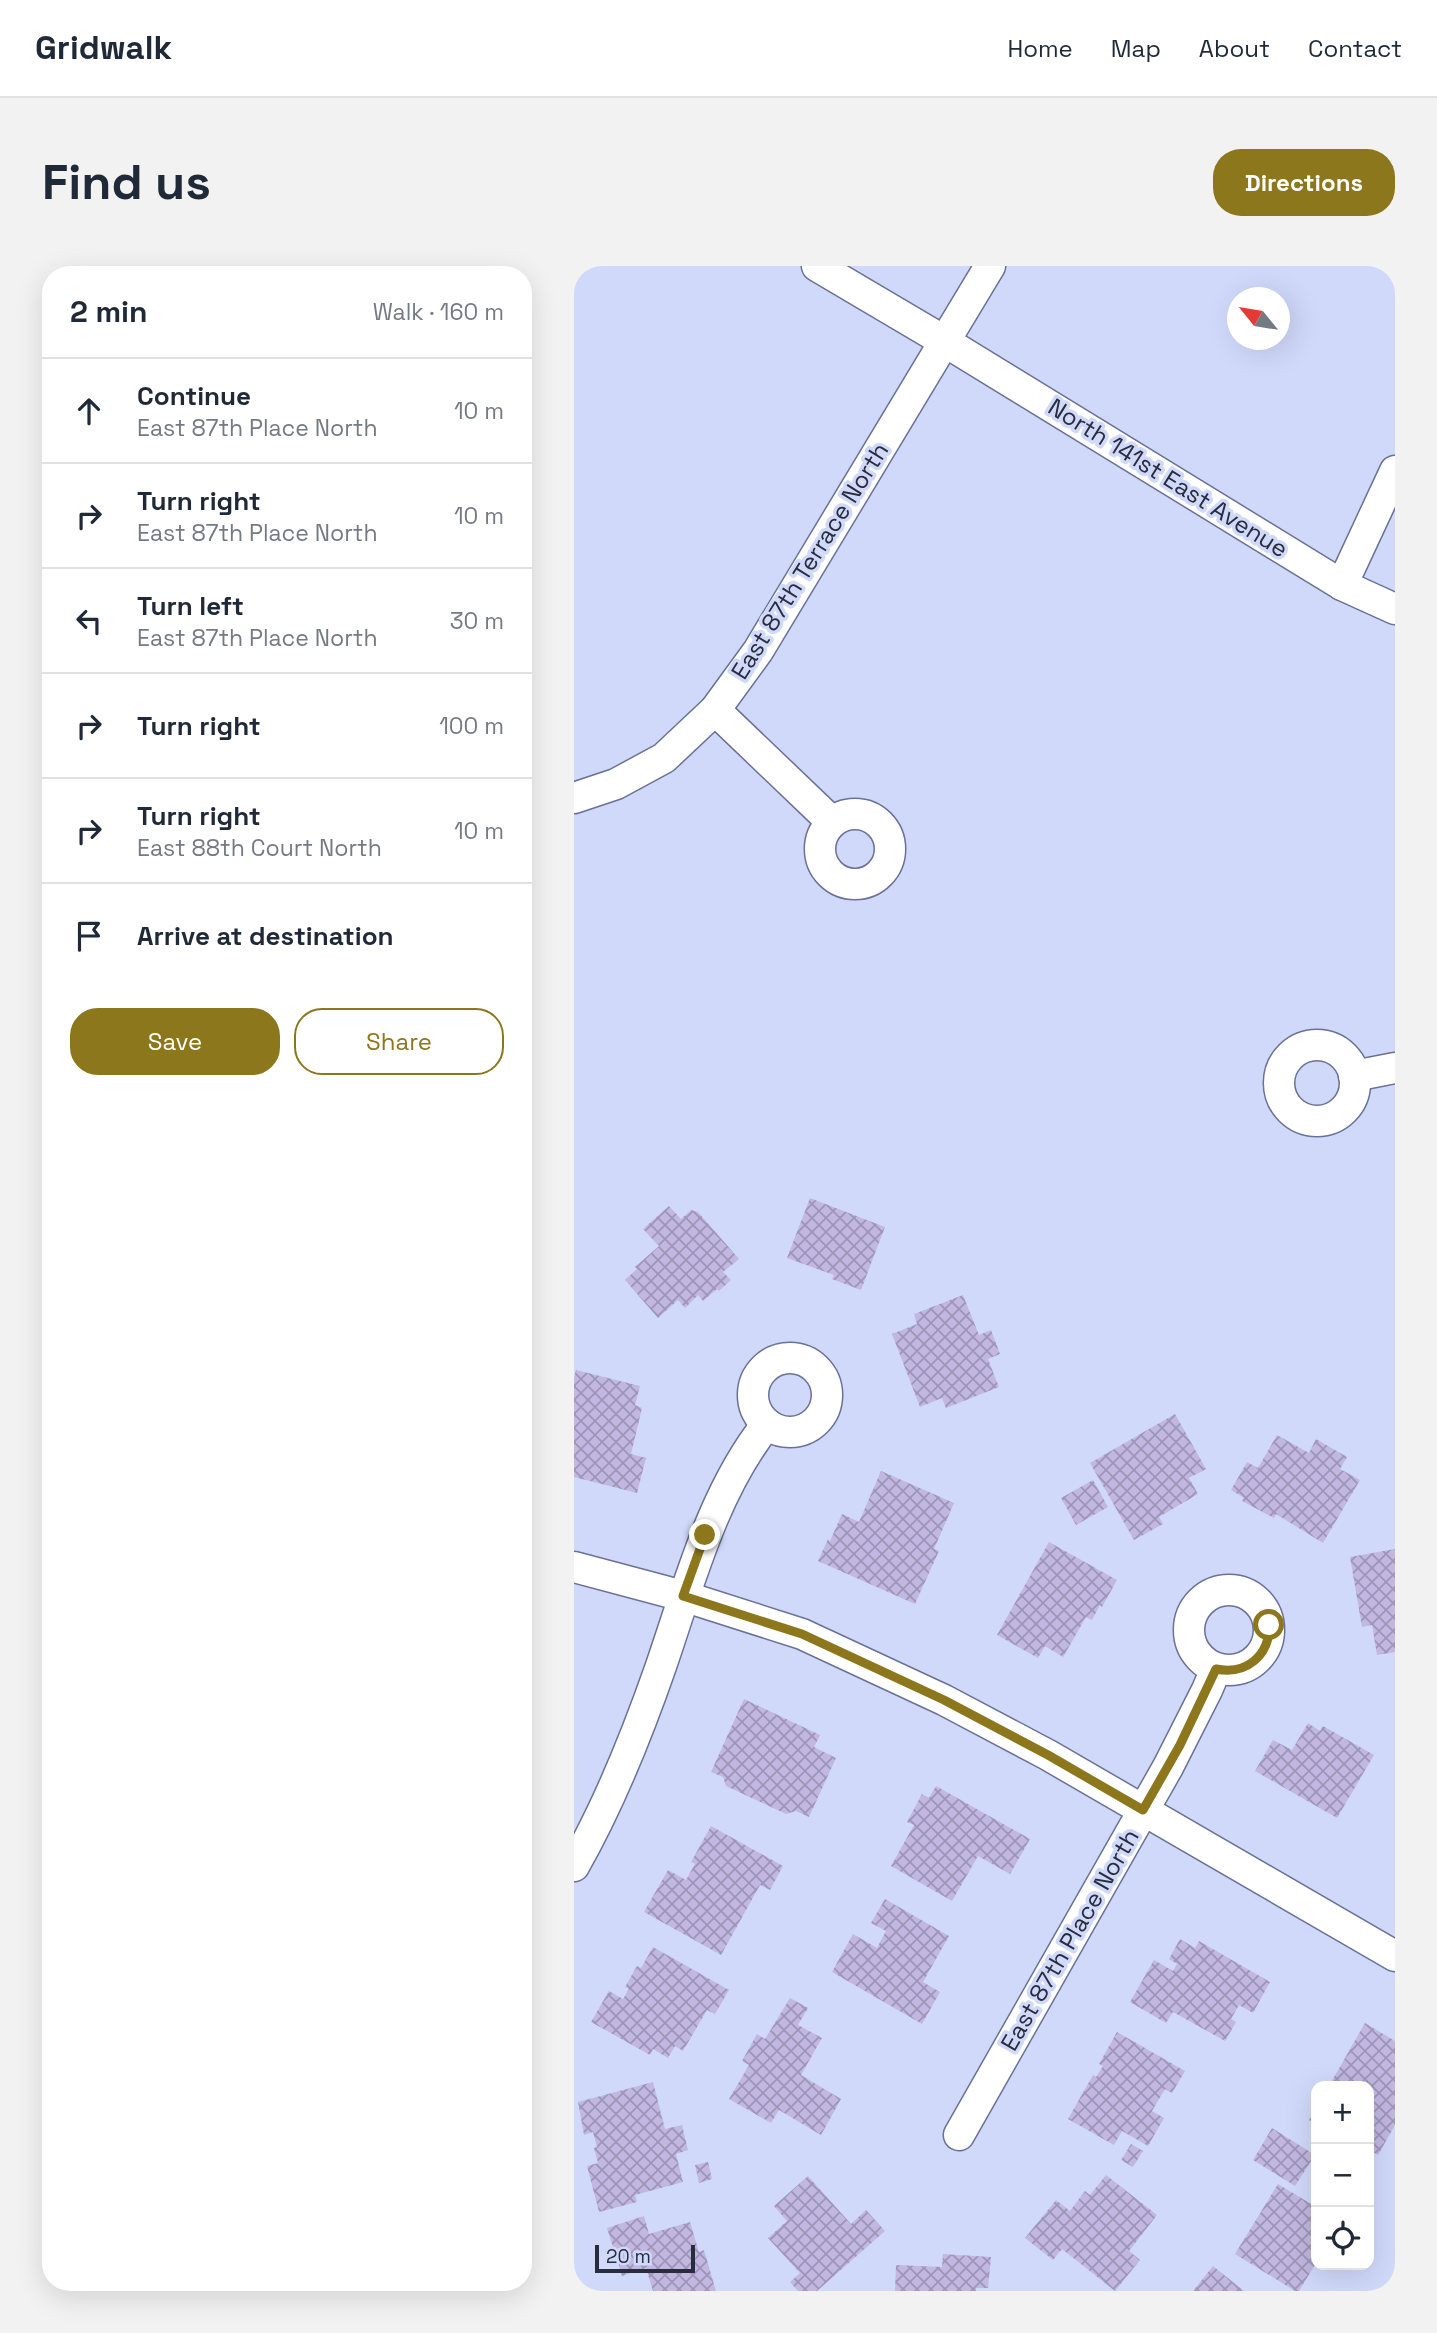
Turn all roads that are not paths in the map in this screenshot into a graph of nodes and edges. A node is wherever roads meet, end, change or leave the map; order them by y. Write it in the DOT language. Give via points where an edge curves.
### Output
graph roads {
  1 [pos="817,266"];
  2 [pos="990,266"];
  3 [pos="944,341"];
  4 [pos="1395,471"];
  5 [pos="1342,585"];
  6 [pos="1395,609"];
  7 [pos="715,710"];
  8 [pos="574,798"];
  9 [pos="832,822"];
  10 [pos="1395,1068"];
  11 [pos="1354,1076"];
  12 [pos="767,1424"];
  13 [pos="574,1567"];
  14 [pos="683,1596"];
  15 [pos="1216,1669"];
  16 [pos="1143,1810"];
  17 [pos="574,1866"];
  18 [pos="1395,1956"];
  19 [pos="960,2135"];
  1 -- 3 [label="street, North 141st East Avenue"];
  2 -- 3 [label="street, East 87th Terrace North"];
  3 -- 5 [label="street, North 141st East Avenue"];
  3 -- 7 [label="street, East 87th Terrace North" via="758,652"];
  4 -- 5 [label="street"];
  5 -- 6 [label="street, North 141st East Avenue"];
  7 -- 8 [label="street, East 87th Terrace North" via="664,758 616,785"];
  7 -- 9 [label="street"];
  10 -- 11 [label="street"];
  12 -- 14 [label="street" via="748,1447 705,1535"];
  13 -- 14 [label="street"];
  14 -- 16 [label="street" via="802,1634 944,1700"];
  14 -- 17 [label="street" via="624,1765"];
  15 -- 16 [label="street, East 87th Place North"];
  16 -- 18 [label="street"];
  16 -- 19 [label="street, East 87th Place North"];
}
